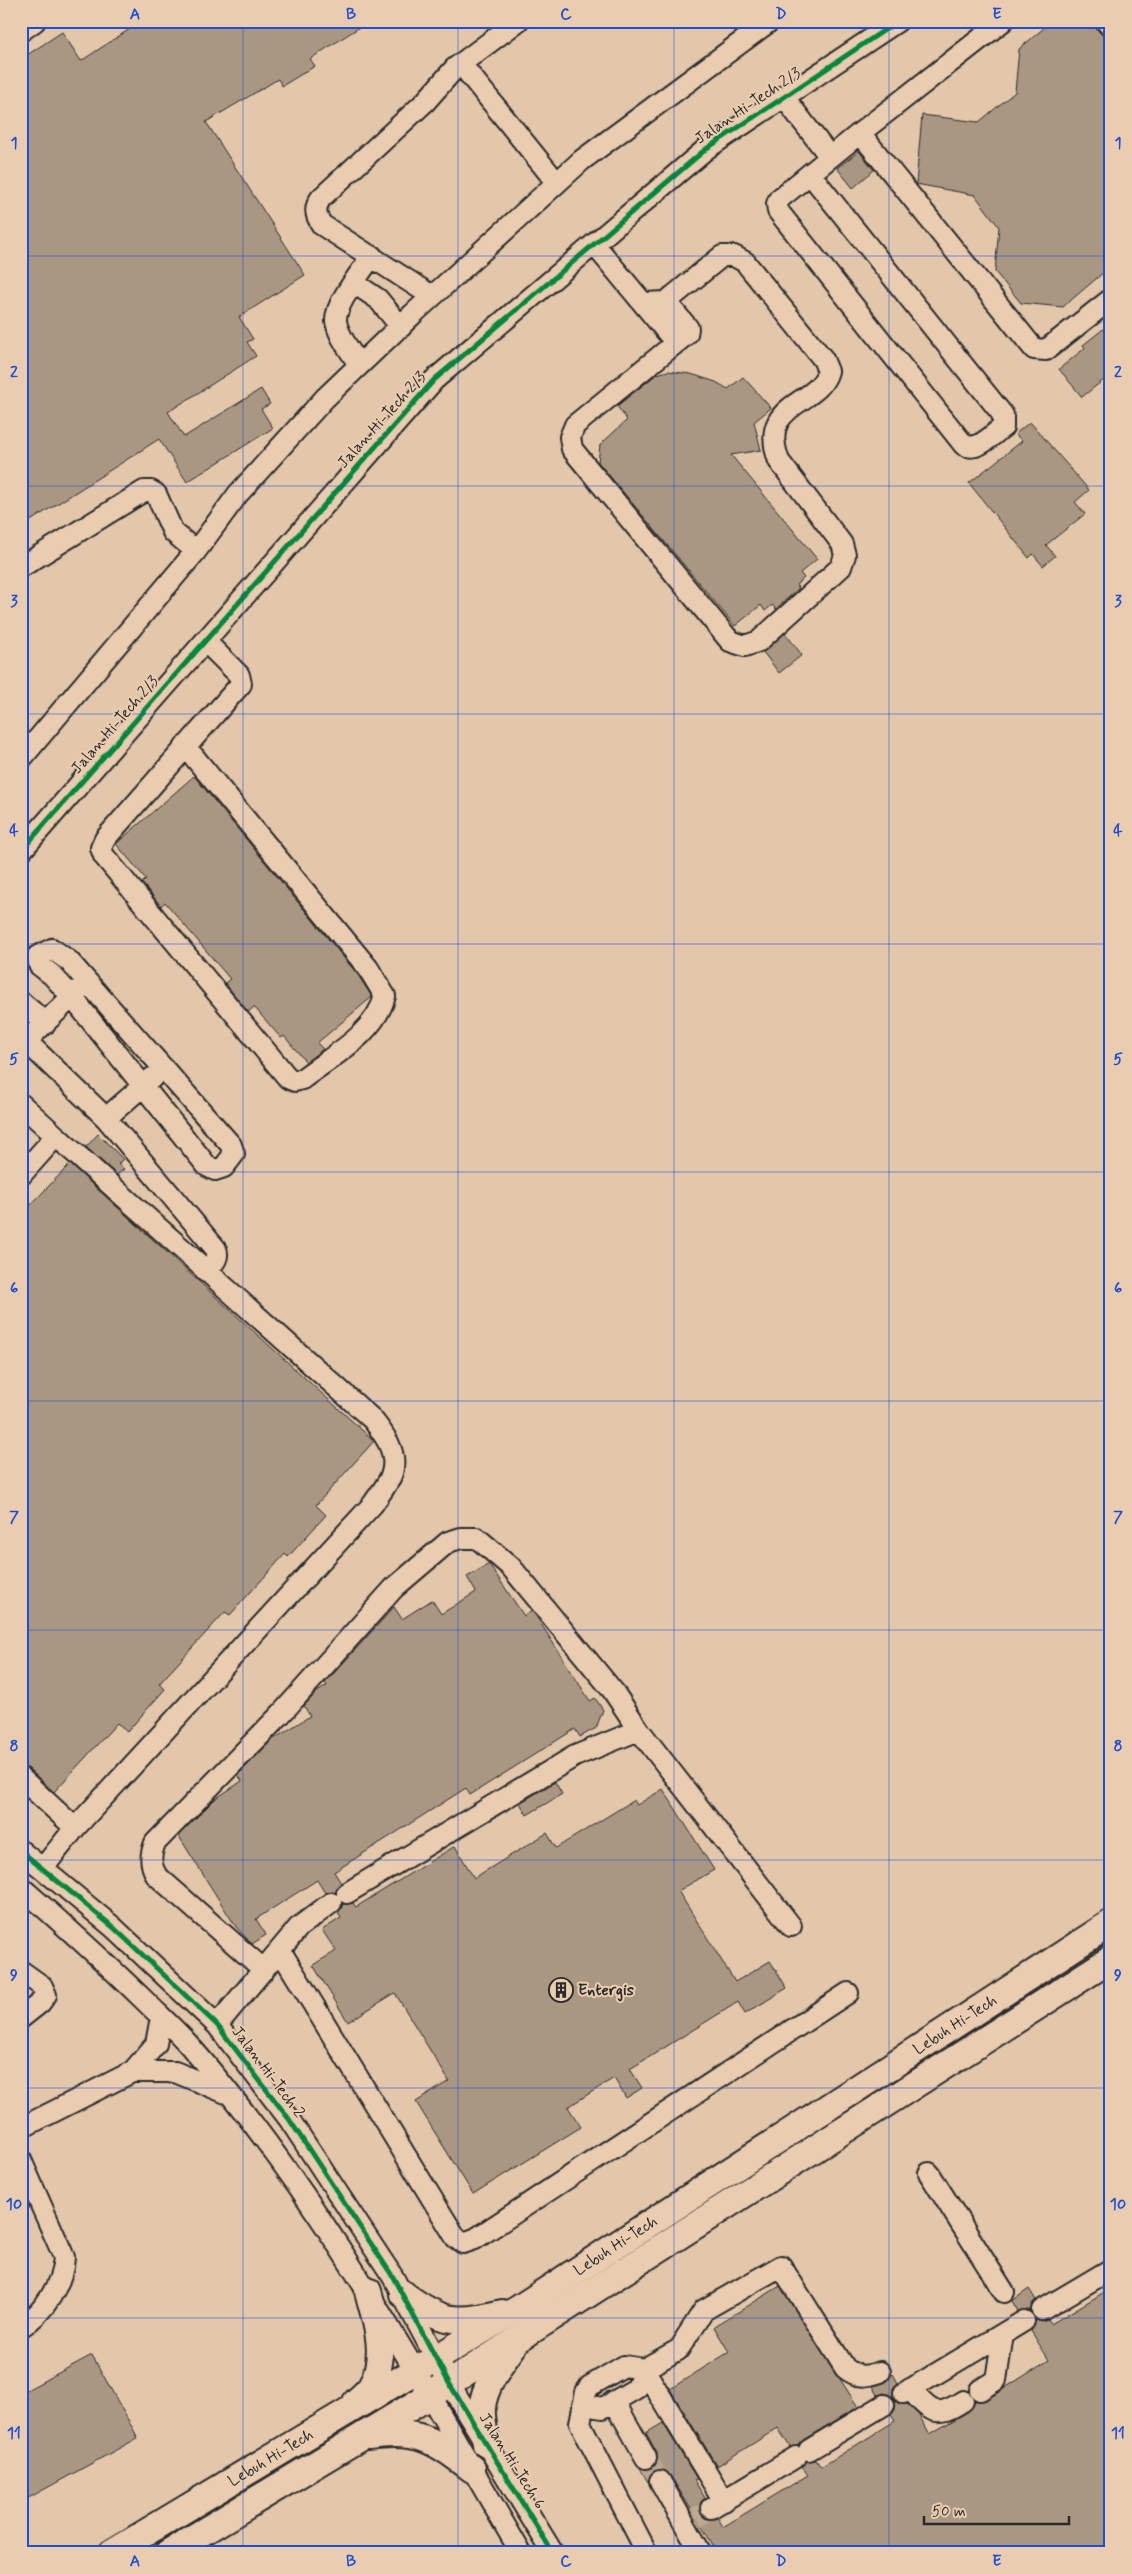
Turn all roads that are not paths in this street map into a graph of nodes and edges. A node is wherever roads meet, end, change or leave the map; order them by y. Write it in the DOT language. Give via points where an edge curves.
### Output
graph roads {
  1 [pos="34,21"];
  2 [pos="518,21"];
  3 [pos="898,21"];
  4 [pos="1003,21"];
  5 [pos="1106,21"];
  6 [pos="757,25"];
  7 [pos="1111,27"];
  8 [pos="21,31"];
  9 [pos="461,64"];
  10 [pos="783,96"];
  11 [pos="860,133"];
  12 [pos="830,157"];
  13 [pos="811,175"];
  14 [pos="557,182"];
  15 [pos="594,244"];
  16 [pos="372,256"];
  17 [pos="354,283"];
  18 [pos="432,296"];
  19 [pos="1111,299"];
  20 [pos="666,302"];
  21 [pos="644,303"];
  22 [pos="401,327"];
  23 [pos="682,336"];
  24 [pos="359,366"];
  25 [pos="196,551"];
  26 [pos="21,567"];
  27 [pos="205,641"];
  28 [pos="185,746"];
  29 [pos="21,758"];
  30 [pos="21,851"];
  31 [pos="87,982"];
  32 [pos="72,998"];
  33 [pos="21,1002"];
  34 [pos="46,1023"];
  35 [pos="24,1043"];
  36 [pos="164,1069"];
  37 [pos="143,1086"];
  38 [pos="21,1104"];
  39 [pos="106,1118"];
  40 [pos="56,1136"];
  41 [pos="21,1175"];
  42 [pos="206,1272"];
  43 [pos="638,1730"];
  44 [pos="21,1778"];
  45 [pos="75,1828"];
  46 [pos="21,1852"];
  47 [pos="43,1868"];
  48 [pos="21,1887"];
  49 [pos="1111,1923"];
  50 [pos="790,1926"];
  51 [pos="280,1950"];
  52 [pos="1111,1959"];
  53 [pos="264,1970"];
  54 [pos="21,1971"];
  55 [pos="848,1993"];
  56 [pos="161,2017"];
  57 [pos="21,2018"];
  58 [pos="218,2026"];
  59 [pos="132,2072"];
  60 [pos="230,2094"];
  61 [pos="21,2128"];
  62 [pos="21,2160"];
  63 [pos="929,2173"];
  64 [pos="28,2188"];
  65 [pos="1111,2269"];
  66 [pos="368,2291"];
  67 [pos="1004,2292"];
  68 [pos="403,2294"];
  69 [pos="518,2309"];
  70 [pos="1042,2310"];
  71 [pos="1024,2321"];
  72 [pos="21,2327"];
  73 [pos="1003,2334"];
  74 [pos="519,2339"];
  75 [pos="427,2365"];
  76 [pos="644,2369"];
  77 [pos="880,2372"];
  78 [pos="439,2389"];
  79 [pos="980,2390"];
  80 [pos="614,2401"];
  81 [pos="963,2401"];
  82 [pos="583,2405"];
  83 [pos="884,2405"];
  84 [pos="346,2414"];
  85 [pos="360,2437"];
  86 [pos="486,2444"];
  87 [pos="646,2458"];
  88 [pos="472,2469"];
  89 [pos="660,2481"];
  90 [pos="704,2513"];
  91 [pos="112,2553"];
  92 [pos="168,2553"];
  93 [pos="521,2553"];
  94 [pos="553,2553"];
  95 [pos="647,2553"];
  96 [pos="701,2553"];
  1 -- 8 [label="street"];
  2 -- 9 [label="street"];
  3 -- 10 [label="street, Jalan Hi-Tech 2/3"];
  4 -- 11 [label="street"];
  5 -- 7 [label="street"];
  6 -- 14 [label="street"];
  9 -- 14 [label="street"];
  9 -- 16 [label="street" via="316,206 316,216 322,225"];
  10 -- 12 [label="street"];
  10 -- 15 [label="street, Jalan Hi-Tech 2/3" via="706,149"];
  11 -- 12 [label="street"];
  11 -- 19 [label="street" via="1034,349 1046,350"];
  12 -- 13 [label="street"];
  13 -- 13 [label="street" via="1003,415 1003,427 976,447 964,445 778,211 780,199"];
  14 -- 18 [label="street"];
  15 -- 21 [label="street"];
  15 -- 27 [label="street, Jalan Hi-Tech 2/3" via="434,380"];
  16 -- 17 [label="street"];
  16 -- 18 [label="street"];
  17 -- 22 [label="street" via="378,299"];
  17 -- 24 [label="street" via="340,305 336,320"];
  18 -- 22 [label="street"];
  20 -- 21 [label="street"];
  20 -- 23 [label="street"];
  20 -- 23 [label="street" via="722,256 734,256 745,262 823,359 828,371 819,385 779,419 774,449 779,461 842,544 845,555 842,567 759,641 745,646 730,641 572,450 570,436 576,425"];
  21 -- 23 [label="street"];
  22 -- 24 [label="street"];
  24 -- 25 [label="street" via="325,398 238,494"];
  25 -- 26 [label="street" via="173,532 156,494 151,490 144,491"];
  25 -- 29 [label="street"];
  27 -- 28 [label="street" via="239,675 241,684"];
  27 -- 30 [label="street, Jalan Hi-Tech 2/3"];
  28 -- 28 [label="street" via="368,968 385,996 381,1012 363,1033 302,1079 288,1078 104,856 105,838"];
  31 -- 32 [label="street"];
  31 -- 32 [label="street" via="69,960 52,949 38,956 39,964"];
  31 -- 36 [label="street"];
  32 -- 34 [label="street"];
  32 -- 37 [label="street"];
  33 -- 34 [label="street"];
  34 -- 35 [label="street"];
  35 -- 39 [label="street"];
  36 -- 37 [label="street"];
  36 -- 37 [label="street" via="231,1145 234,1154 224,1167 215,1170 207,1166"];
  37 -- 39 [label="street"];
  38 -- 40 [label="street"];
  39 -- 42 [label="street" via="216,1248 216,1260"];
  40 -- 41 [label="street"];
  40 -- 42 [label="street"];
  42 -- 45 [label="street" via="372,1419 386,1436 393,1454 392,1473 373,1504"];
  43 -- 50 [label="street"];
  43 -- 51 [label="street" via="575,1756 339,1898 299,1927"];
  43 -- 53 [label="street" via="613,1691 511,1567 477,1538 448,1542 394,1588 282,1714 155,1843 151,1864 156,1875"];
  44 -- 45 [label="street"];
  45 -- 47 [label="street"];
  46 -- 47 [label="street, Jalan Hi-Tech 2"];
  47 -- 58 [label="street, Jalan Hi-Tech 2"];
  48 -- 56 [label="street, Jalan Hi-Tech 2" via="98,1955"];
  49 -- 69 [label="main road, Lebuh Hi-Tech"];
  51 -- 53 [label="street"];
  51 -- 55 [label="street" via="456,2238 463,2243 475,2239"];
  52 -- 74 [label="main road, Lebuh Hi-Tech"];
  53 -- 58 [label="street"];
  54 -- 57 [label="street" via="42,1986 46,1995"];
  56 -- 59 [label="street" via="156,2044"];
  56 -- 60 [label="street, Jalan Hi-Tech 2" via="189,2044"];
  58 -- 68 [label="street, Jalan Hi-Tech 2" via="289,2119"];
  59 -- 60 [label="street" via="175,2072"];
  59 -- 61 [label="street"];
  60 -- 66 [label="street, Jalan Hi-Tech 2" via="326,2225"];
  62 -- 64 [label="street"];
  63 -- 67 [label="street"];
  64 -- 72 [label="street" via="64,2257 63,2272 48,2299"];
  65 -- 70 [label="street"];
  66 -- 75 [label="street, Jalan Hi-Tech 2"];
  66 -- 84 [label="main road" via="380,2334 380,2359 372,2385"];
  68 -- 69 [label="main road" via="428,2313 453,2320"];
  68 -- 75 [label="street, Jalan Hi-Tech 2"];
  69 -- 75 [label="main road, Lebuh Hi-Tech"];
  71 -- 73 [label="street"];
  73 -- 79 [label="street" via="996,2380"];
  73 -- 81 [label="street" via="907,2391 926,2408 936,2412 948,2411"];
  74 -- 78 [label="main road, Lebuh Hi-Tech"];
  74 -- 86 [label="main road" via="487,2390 482,2409"];
  75 -- 78 [label="street, Jalan Hi-Tech 2"];
  75 -- 84 [label="main road, Lebuh Hi-Tech"];
  76 -- 77 [label="street" via="678,2350 704,2310 781,2266 845,2368 854,2375"];
  76 -- 80 [label="street" via="637,2388"];
  76 -- 82 [label="street" via="624,2366 590,2386"];
  76 -- 90 [label="street"];
  78 -- 85 [label="main road, Lebuh Hi-Tech"];
  78 -- 86 [label="street, Jalan Hi-Tech 6"];
  78 -- 88 [label="street"];
  80 -- 82 [label="street" via="603,2408"];
  80 -- 87 [label="street"];
  82 -- 95 [label="street" via="580,2423"];
  83 -- 90 [label="street"];
  84 -- 91 [label="main road, Lebuh Hi-Tech"];
  85 -- 88 [label="main road" via="395,2432 416,2435 440,2445"];
  85 -- 92 [label="main road, Lebuh Hi-Tech"];
  86 -- 94 [label="street, Jalan Hi-Tech 6"];
  88 -- 93 [label="street"];
  89 -- 90 [label="street"];
  90 -- 96 [label="street"];
}
